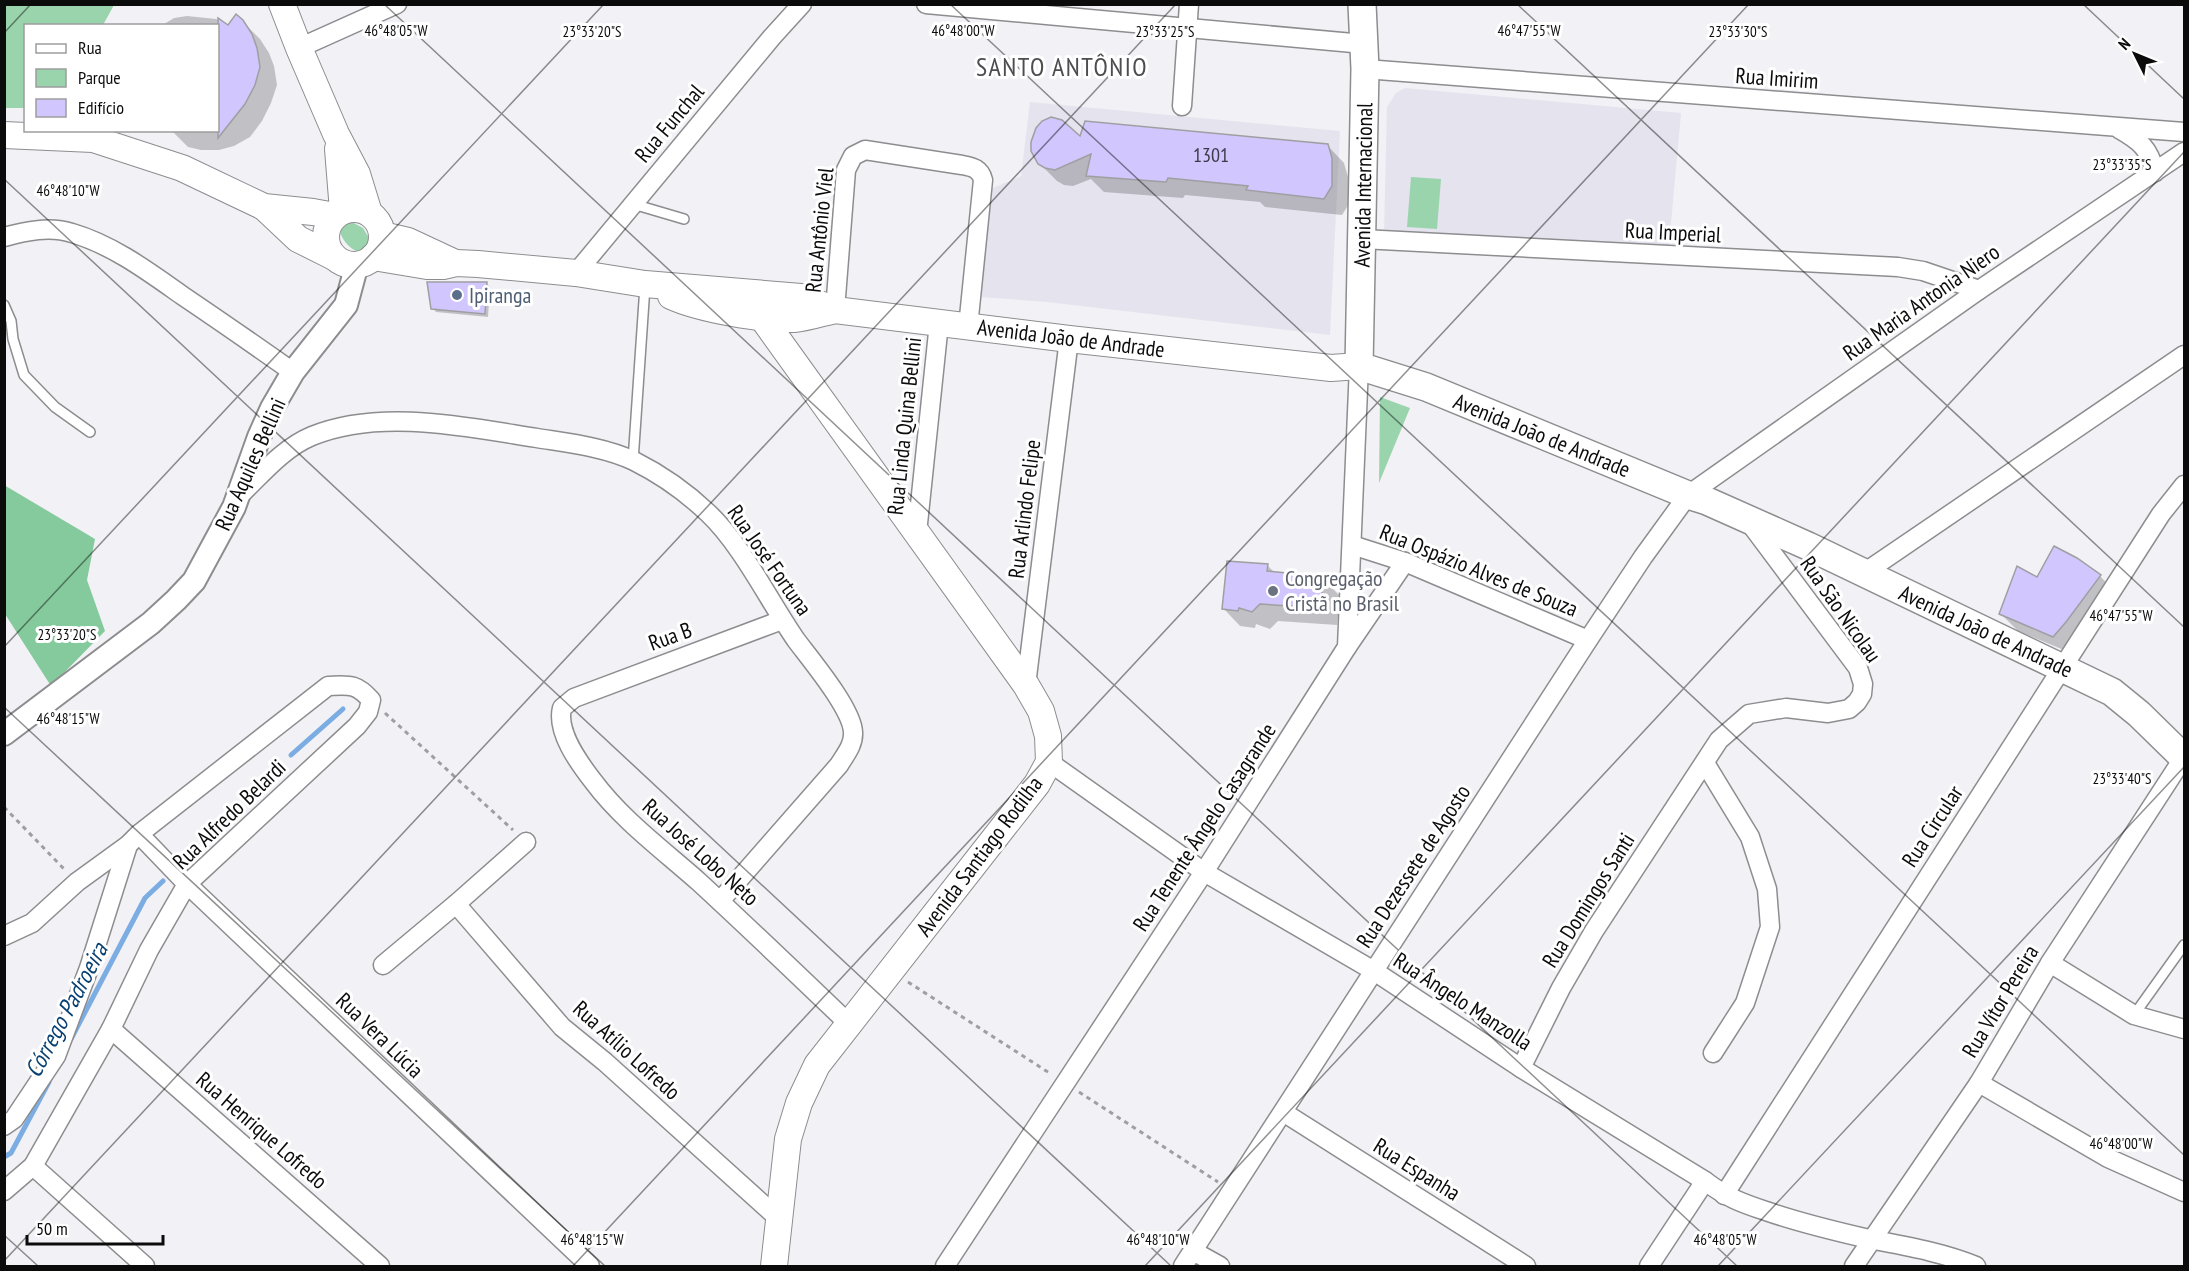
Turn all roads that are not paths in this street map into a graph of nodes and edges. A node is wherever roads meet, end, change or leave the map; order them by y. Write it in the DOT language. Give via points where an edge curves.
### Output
graph roads {
  1 [pos="282,4"];
  2 [pos="397,4"];
  3 [pos="802,4"];
  4 [pos="926,4"];
  5 [pos="1189,4"];
  6 [pos="1362,4"];
  7 [pos="1188,28"];
  8 [pos="299,48"];
  9 [pos="1365,57"];
  10 [pos="1182,106"];
  11 [pos="2116,127"];
  12 [pos="2184,132"];
  13 [pos="336,134"];
  14 [pos="4,135"];
  15 [pos="2184,152"];
  16 [pos="2155,172"];
  17 [pos="633,204"];
  18 [pos="264,207"];
  19 [pos="339,214"];
  20 [pos="684,219"];
  21 [pos="4,237"];
  22 [pos="1362,239"];
  23 [pos="363,245"];
  24 [pos="576,273"];
  25 [pos="645,284"];
  26 [pos="1979,290"];
  27 [pos="4,305"];
  28 [pos="827,307"];
  29 [pos="761,316"];
  30 [pos="795,319"];
  31 [pos="939,323"];
  32 [pos="968,327"];
  33 [pos="1069,339"];
  34 [pos="785,350"];
  35 [pos="2184,354"];
  36 [pos="1359,366"];
  37 [pos="293,372"];
  38 [pos="90,432"];
  39 [pos="633,460"];
  40 [pos="2184,485"];
  41 [pos="1688,495"];
  42 [pos="239,496"];
  43 [pos="1746,518"];
  44 [pos="917,533"];
  45 [pos="1352,545"];
  46 [pos="1405,562"];
  47 [pos="1864,573"];
  48 [pos="782,620"];
  49 [pos="1588,640"];
  50 [pos="1347,647"];
  51 [pos="2062,667"];
  52 [pos="1026,685"];
  53 [pos="574,698"];
  54 [pos="4,734"];
  55 [pos="2184,757"];
  56 [pos="1049,762"];
  57 [pos="1705,763"];
  58 [pos="134,840"];
  59 [pos="526,842"];
  60 [pos="1204,872"];
  61 [pos="187,884"];
  62 [pos="720,901"];
  63 [pos="456,904"];
  64 [pos="4,936"];
  65 [pos="2184,945"];
  66 [pos="2050,963"];
  67 [pos="383,965"];
  68 [pos="1374,971"];
  69 [pos="2134,1015"];
  70 [pos="849,1024"];
  71 [pos="111,1029"];
  72 [pos="2184,1029"];
  73 [pos="1713,1053"];
  74 [pos="1521,1068"];
  75 [pos="1979,1083"];
  76 [pos="1283,1112"];
  77 [pos="4,1126"];
  78 [pos="33,1166"];
  79 [pos="1705,1181"];
  80 [pos="4,1191"];
  81 [pos="2184,1192"];
  82 [pos="1724,1196"];
  83 [pos="778,1218"];
  84 [pos="1871,1239"];
  85 [pos="1193,1251"];
  86 [pos="145,1266"];
  87 [pos="380,1266"];
  88 [pos="590,1266"];
  89 [pos="774,1266"];
  90 [pos="945,1266"];
  91 [pos="1183,1266"];
  92 [pos="1220,1266"];
  93 [pos="1526,1266"];
  94 [pos="1649,1266"];
  95 [pos="1854,1266"];
  96 [pos="1976,1266"];
  1 -- 8 [label="main road"];
  2 -- 8 [label="street"];
  3 -- 17 [label="street, Rua Funchal"];
  4 -- 7 [label="street"];
  5 -- 7 [label="street"];
  6 -- 9 [label="main road, Avenida Internacional"];
  7 -- 9 [label="street"];
  7 -- 10 [label="street"];
  8 -- 13 [label="main road"];
  9 -- 11 [label="street, Rua Imirim"];
  9 -- 22 [label="main road, Avenida Internacional"];
  11 -- 12 [label="street, Rua Imirim"];
  11 -- 16 [label="street" via="2144,147"];
  13 -- 19 [label="main road"];
  13 -- 23 [label="main road" via="357,174"];
  14 -- 18 [label="main road" via="73,137 119,146 182,168"];
  15 -- 16 [label="street, Rua Maria Antonia Niero"];
  16 -- 26 [label="street, Rua Maria Antonia Niero"];
  17 -- 20 [label="lane"];
  17 -- 24 [label="street, Rua Funchal"];
  18 -- 19 [label="main road"];
  18 -- 23 [label="main road" via="298,239"];
  19 -- 23 [label="main road" via="361,210"];
  19 -- 23 [label="main road" via="326,232 326,241"];
  21 -- 37 [label="street" via="45,229 70,232 100,244 148,272"];
  22 -- 26 [label="street, Rua Imperial" via="1898,267"];
  22 -- 36 [label="main road, Avenida Internacional"];
  23 -- 24 [label="main road, Avenida João de Andrade" via="436,266 456,263"];
  23 -- 37 [label="street, Rua Aquiles Bellini" via="346,305"];
  24 -- 25 [label="main road, Avenida João de Andrade"];
  25 -- 28 [label="main road, Avenida João de Andrade" via="792,296"];
  25 -- 29 [label="main road, Avenida João de Andrade" via="687,303"];
  25 -- 39 [label="lane"];
  26 -- 41 [label="street, Rua Maria Antonia Niero"];
  27 -- 38 [label="lane" via="24,375 55,407"];
  28 -- 30 [label="main road, Avenida João de Andrade"];
  28 -- 31 [label="main road, Avenida João de Andrade"];
  28 -- 32 [label="street, Rua Antônio Viel" via="846,170 853,156 865,150 962,165 981,174"];
  29 -- 30 [label="main road, Avenida João de Andrade"];
  29 -- 34 [label="main road, Avenida Santiago Rodilha"];
  30 -- 34 [label="main road" via="788,327"];
  31 -- 32 [label="main road, Avenida João de Andrade"];
  31 -- 44 [label="street, Rua Linda Quina Bellini"];
  32 -- 33 [label="main road, Avenida João de Andrade"];
  33 -- 36 [label="main road, Avenida João de Andrade" via="1331,368"];
  33 -- 52 [label="street, Rua Arlindo Felipe"];
  34 -- 44 [label="main road, Avenida Santiago Rodilha"];
  35 -- 47 [label="street"];
  36 -- 41 [label="main road, Avenida João de Andrade" via="1426,387"];
  36 -- 45 [label="street, Rua Tenente Ângelo Casagrande"];
  37 -- 42 [label="street, Rua Aquiles Bellini" via="259,437"];
  39 -- 42 [label="street, Rua José Fortuna" via="594,449 474,428 379,422 338,428 294,445"];
  39 -- 48 [label="street, Rua José Fortuna" via="709,513 729,536"];
  40 -- 51 [label="street, Rua Circular"];
  41 -- 43 [label="main road, Avenida João de Andrade"];
  41 -- 49 [label="street, Rua Dezessete de Agosto"];
  42 -- 54 [label="street, Rua Aquiles Bellini" via="194,581 176,600"];
  43 -- 47 [label="main road, Avenida João de Andrade"];
  43 -- 57 [label="street, Rua São Nicolau" via="1858,668 1862,694 1849,709 1840,711 1786,708 1749,714 1719,740"];
  44 -- 52 [label="main road, Avenida Santiago Rodilha"];
  45 -- 46 [label="street, Rua Ospázio Alves de Souza"];
  45 -- 50 [label="street, Rua Tenente Ângelo Casagrande"];
  46 -- 49 [label="street, Rua Ospázio Alves de Souza"];
  46 -- 50 [label="street"];
  47 -- 51 [label="main road, Avenida João de Andrade"];
  48 -- 53 [label="street, Rua B"];
  48 -- 62 [label="street, Rua José Fortuna" via="849,716 852,739 839,765"];
  49 -- 68 [label="street, Rua Dezessete de Agosto"];
  50 -- 60 [label="street, Rua Tenente Ângelo Casagrande"];
  51 -- 55 [label="main road, Avenida João de Andrade" via="2112,692"];
  51 -- 82 [label="street, Rua Circular"];
  52 -- 56 [label="main road, Avenida Santiago Rodilha" via="1041,711 1048,736"];
  53 -- 62 [label="street, Rua José Lobo Neto" via="562,708 561,724 592,780 613,805"];
  55 -- 66 [label="street, Rua Vítor Pereira"];
  56 -- 60 [label="street, Rua Ângelo Manzolla"];
  56 -- 70 [label="main road, Avenida Santiago Rodilha" via="1037,784"];
  57 -- 73 [label="street" via="1750,837 1767,889 1770,927 1745,1003"];
  57 -- 74 [label="street, Rua Domingos Santi" via="1594,931"];
  58 -- 61 [label="street, Rua Vera Lúcia"];
  58 -- 61 [label="street, Rua Alfredo Belardi" via="328,686 361,689 371,700 368,712 357,726"];
  58 -- 64 [label="street" via="77,882 32,923"];
  58 -- 77 [label="street" via="56,1056 14,1119"];
  59 -- 63 [label="street"];
  60 -- 68 [label="street, Rua Ângelo Manzolla"];
  60 -- 90 [label="street, Rua Tenente Ângelo Casagrande"];
  61 -- 71 [label="street, Rua Alfredo Belardi" via="149,950"];
  61 -- 88 [label="street, Rua Vera Lúcia"];
  62 -- 70 [label="street, Rua José Lobo Neto"];
  63 -- 67 [label="street"];
  63 -- 83 [label="street, Rua Atílio Lofredo" via="562,1027"];
  65 -- 69 [label="lane"];
  66 -- 69 [label="street"];
  66 -- 75 [label="street, Rua Vítor Pereira"];
  68 -- 74 [label="street, Rua Ângelo Manzolla"];
  68 -- 76 [label="street, Rua Dezessete de Agosto"];
  69 -- 72 [label="street"];
  70 -- 83 [label="main road, Avenida Santiago Rodilha" via="818,1065 799,1103 788,1139"];
  71 -- 78 [label="street, Rua Alfredo Belardi"];
  71 -- 87 [label="street, Rua Henrique Lofredo"];
  74 -- 79 [label="street, Rua Ângelo Manzolla"];
  75 -- 81 [label="street" via="2108,1158"];
  75 -- 84 [label="street, Rua Vítor Pereira"];
  76 -- 85 [label="street, Rua Dezessete de Agosto"];
  76 -- 93 [label="street, Rua Espanha"];
  78 -- 80 [label="street, Rua Alfredo Belardi"];
  78 -- 86 [label="street"];
  79 -- 82 [label="street, Rua Ângelo Manzolla"];
  79 -- 94 [label="street"];
  82 -- 84 [label="street, Rua Ângelo Manzolla" via="1794,1221"];
  83 -- 89 [label="main road, Avenida Santiago Rodilha"];
  84 -- 95 [label="street, Rua Vítor Pereira"];
  84 -- 96 [label="street, Rua Ângelo Manzolla"];
  85 -- 91 [label="street, Rua Dezessete de Agosto"];
  85 -- 92 [label="street"];
}
